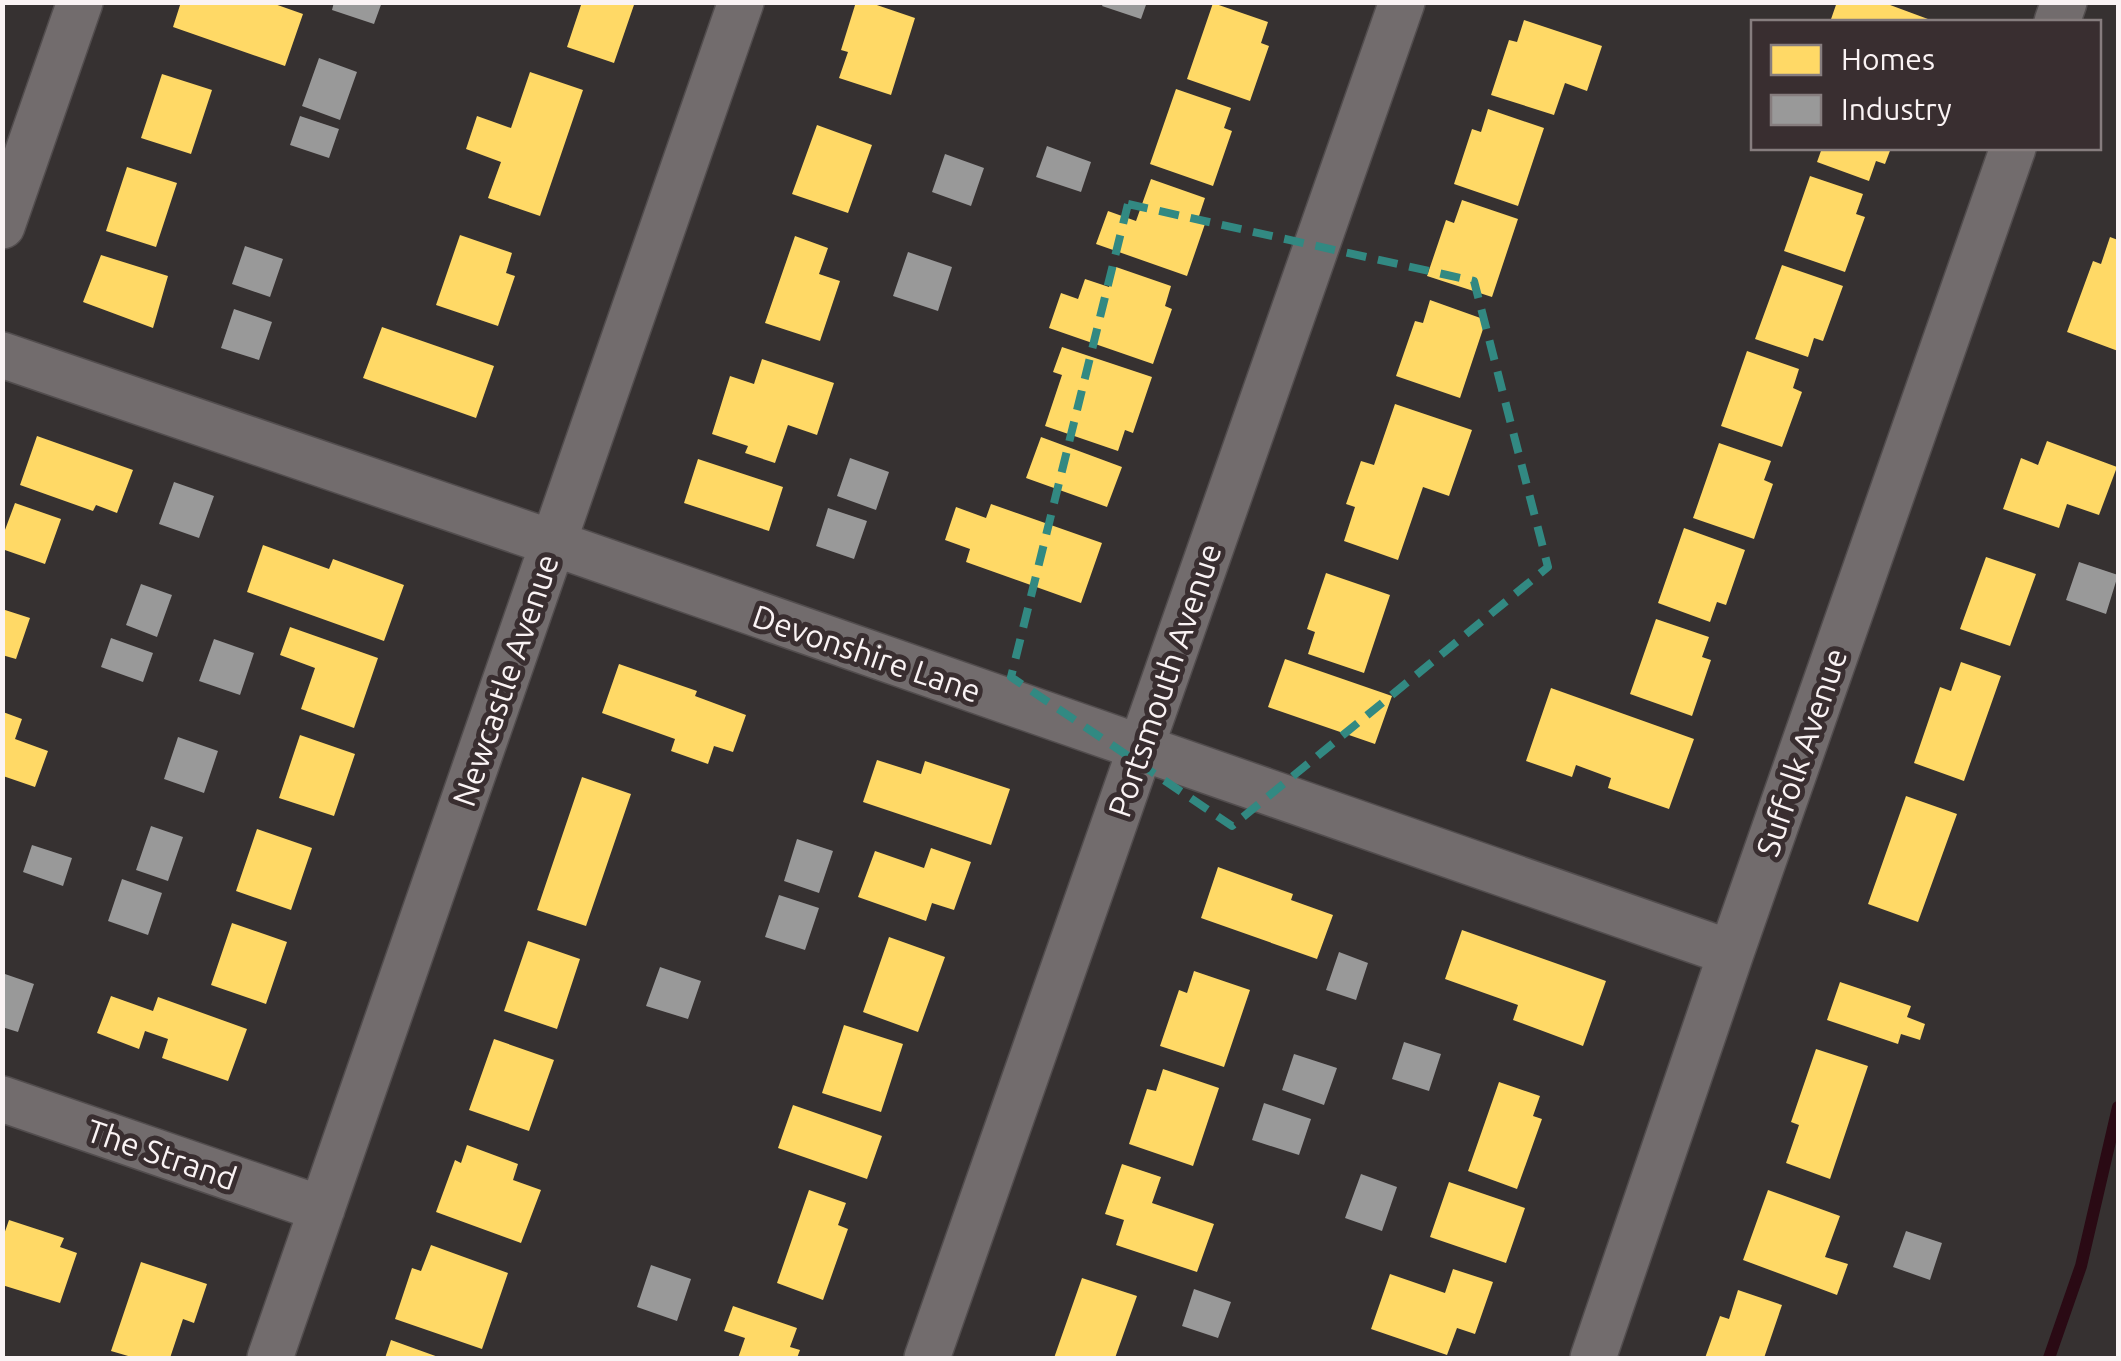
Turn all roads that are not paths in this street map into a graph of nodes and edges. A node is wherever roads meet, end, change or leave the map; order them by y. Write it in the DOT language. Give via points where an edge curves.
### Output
graph roads {
  1 [pos="80,2"];
  2 [pos="741,2"];
  3 [pos="1402,2"];
  4 [pos="2013,150"];
  5 [pos="2,226"];
  6 [pos="2,356"];
  7 [pos="553,542"];
  8 [pos="1140,750"];
  9 [pos="1731,953"];
  10 [pos="2,1100"];
  11 [pos="322,1209"];
  12 [pos="270,1358"];
  13 [pos="927,1358"];
  14 [pos="1594,1358"];
  1 -- 5 [label="street"];
  2 -- 7 [label="street, Newcastle Avenue"];
  3 -- 8 [label="street, Portsmouth Avenue"];
  4 -- 9 [label="street, Suffolk Avenue"];
  6 -- 7 [label="street, Devonshire Lane"];
  7 -- 8 [label="street, Devonshire Lane"];
  7 -- 11 [label="street, Newcastle Avenue"];
  8 -- 9 [label="street, Devonshire Lane"];
  8 -- 13 [label="street, Portsmouth Avenue"];
  9 -- 14 [label="street, Suffolk Avenue"];
  10 -- 11 [label="street, The Strand"];
  11 -- 12 [label="street, Newcastle Avenue"];
}
